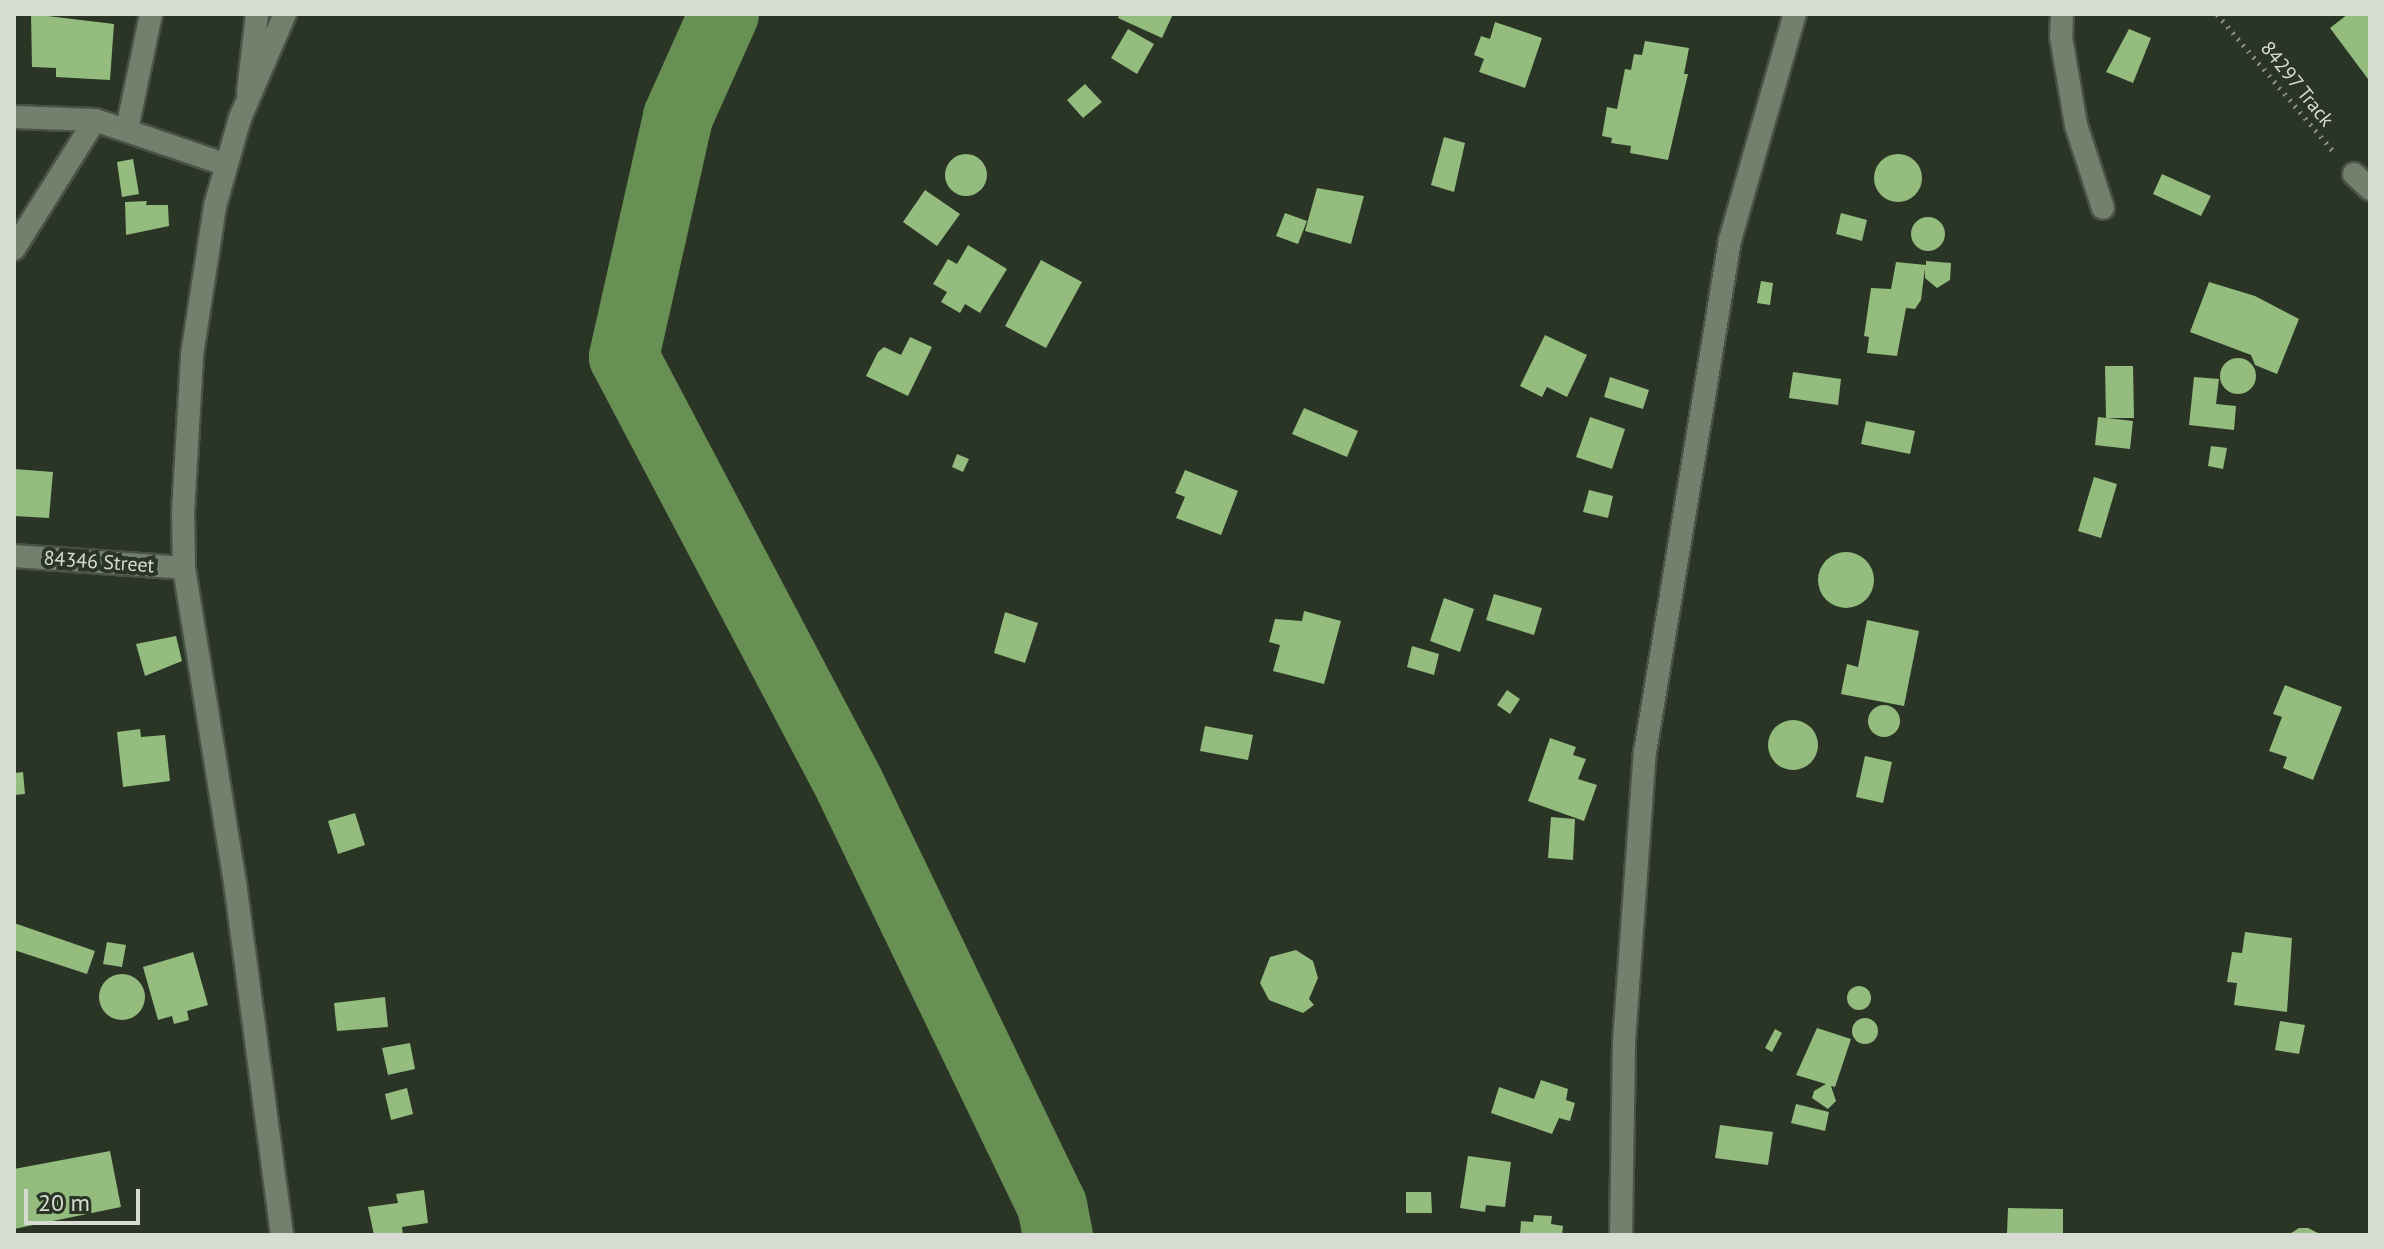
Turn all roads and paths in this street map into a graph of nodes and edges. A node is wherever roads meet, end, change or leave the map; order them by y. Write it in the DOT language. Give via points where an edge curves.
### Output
graph roads {
  1 [pos="151,14"];
  2 [pos="257,14"];
  3 [pos="285,14"];
  4 [pos="1795,14"];
  5 [pos="2062,14"];
  6 [pos="2217,14"];
  7 [pos="14,117"];
  8 [pos="240,118"];
  9 [pos="95,120"];
  10 [pos="127,129"];
  11 [pos="227,165"];
  12 [pos="2362,181"];
  13 [pos="2103,208"];
  14 [pos="14,249"];
  15 [pos="14,556"];
  16 [pos="184,568"];
  17 [pos="282,1235"];
  18 [pos="1621,1235"];
  1 -- 10 [label="street"];
  2 -- 8 [label="street" via="251,81"];
  3 -- 8 [label="street"];
  4 -- 18 [label="street" via="1778,59 1727,255 1645,752 1624,1042"];
  5 -- 13 [label="street" via="2076,125"];
  6 -- 12 [label="path, 84297 Track"];
  7 -- 9 [label="street"];
  8 -- 11 [label="street"];
  9 -- 10 [label="street"];
  9 -- 14 [label="street"];
  10 -- 11 [label="street"];
  11 -- 16 [label="street" via="207,249 192,355"];
  15 -- 16 [label="street, 84346 Street"];
  16 -- 17 [label="street" via="236,889"];
}
